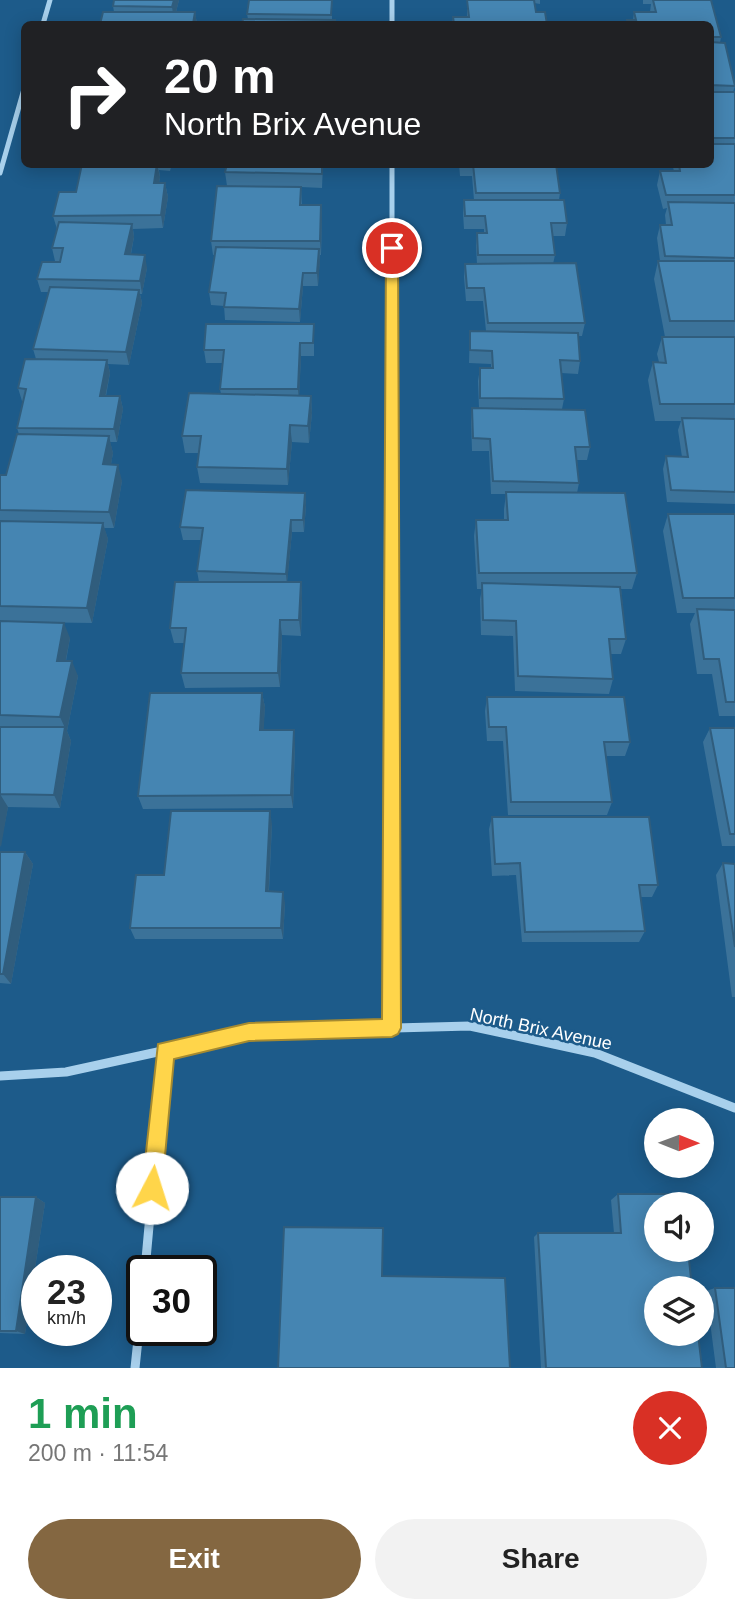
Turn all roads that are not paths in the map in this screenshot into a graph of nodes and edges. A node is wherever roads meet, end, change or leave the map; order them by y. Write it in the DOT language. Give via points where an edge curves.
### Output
graph roads {
  1 [pos="50,0"];
  2 [pos="392,0"];
  3 [pos="44,21"];
  4 [pos="392,21"];
  5 [pos="21,100"];
  6 [pos="392,168"];
  7 [pos="0,173"];
  8 [pos="392,1028"];
  9 [pos="165,1051"];
  10 [pos="0,1076"];
  11 [pos="735,1108"];
  12 [pos="146,1255"];
  13 [pos="137,1346"];
  14 [pos="135,1368"];
  1 -- 3 [label="street"];
  2 -- 4 [label="street"];
  5 -- 7 [label="street"];
  6 -- 8 [label="street"];
  8 -- 9 [label="street, North Brix Avenue" via="249,1032"];
  8 -- 11 [label="street, North Brix Avenue" via="470,1026 595,1053"];
  9 -- 10 [label="street, North Brix Avenue" via="66,1072"];
  9 -- 12 [label="street"];
  13 -- 14 [label="street"];
}
